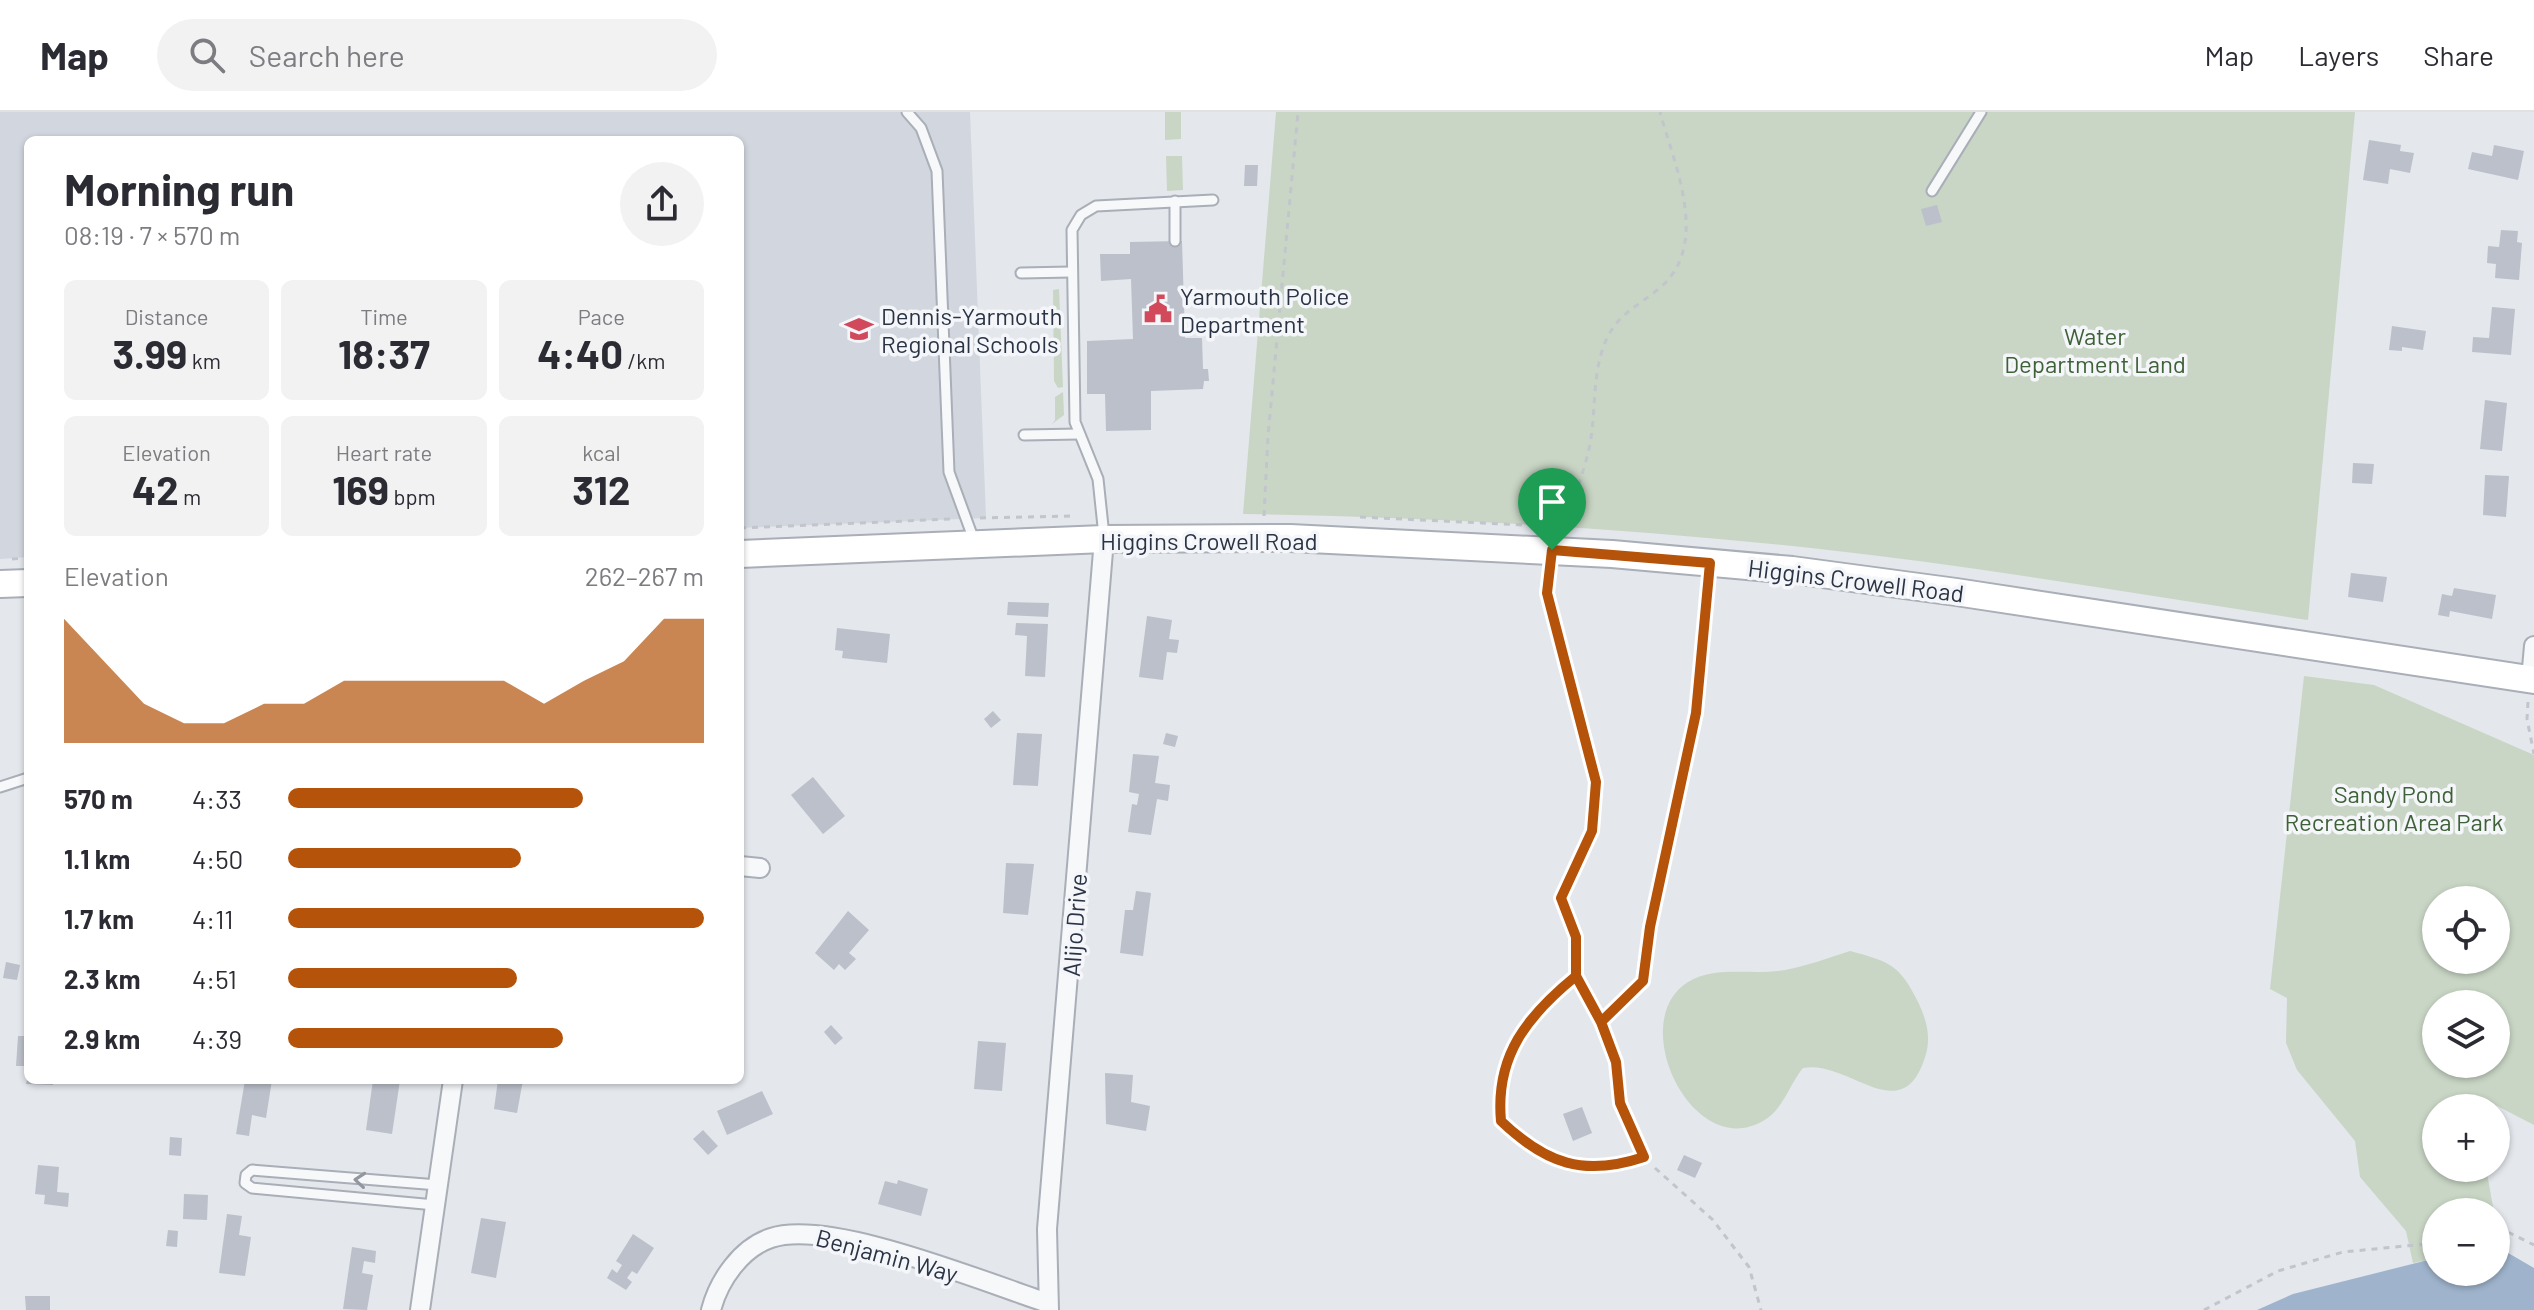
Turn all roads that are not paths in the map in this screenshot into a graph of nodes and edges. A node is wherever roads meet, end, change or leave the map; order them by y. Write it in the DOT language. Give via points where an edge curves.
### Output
graph roads {
  1 [pos="907,112"];
  2 [pos="1981,112"];
  3 [pos="1932,191"];
  4 [pos="1213,200"];
  5 [pos="1175,201"];
  6 [pos="1175,241"];
  7 [pos="1071,272"];
  8 [pos="1021,273"];
  9 [pos="1079,434"];
  10 [pos="1024,435"];
  11 [pos="976,531"];
  12 [pos="1104,539"];
  13 [pos="744,554"];
  14 [pos="1710,563"];
  15 [pos="24,583"];
  16 [pos="0,584"];
  17 [pos="2534,646"];
  18 [pos="2532,680"];
  19 [pos="24,779"];
  20 [pos="0,787"];
  21 [pos="744,866"];
  22 [pos="760,868"];
  23 [pos="452,1084"];
  24 [pos="1644,1157"];
  25 [pos="438,1185"];
  26 [pos="435,1205"];
  27 [pos="1049,1307"];
  28 [pos="420,1310"];
  29 [pos="711,1310"];
  1 -- 11 [label="lane" via="921,128 937,171 949,472"];
  2 -- 3 [label="lane"];
  4 -- 5 [label="lane"];
  5 -- 6 [label="lane"];
  5 -- 7 [label="lane" via="1089,210 1072,230"];
  7 -- 8 [label="lane"];
  7 -- 9 [label="lane"];
  9 -- 10 [label="lane"];
  9 -- 12 [label="lane" via="1098,479"];
  11 -- 12 [label="main road, Higgins Crowell Road"];
  11 -- 13 [label="main road, Higgins Crowell Road"];
  12 -- 14 [label="main road, Higgins Crowell Road" via="1391,541"];
  12 -- 27 [label="street, Alijo Drive" via="1047,1229"];
  14 -- 18 [label="main road, Higgins Crowell Road" via="1942,590"];
  14 -- 24 [label="lane" via="1696,713 1643,981 1601,1022 1616,1062 1620,1103"];
  15 -- 16 [label="main road"];
  17 -- 18 [label="street"];
  19 -- 20 [label="lane"];
  21 -- 22 [label="street"];
  23 -- 25 [label="street"];
  25 -- 26 [label="street"];
  25 -- 26 [label="lane, one-way" via="252,1170 246,1175 245,1183 252,1188"];
  26 -- 28 [label="street"];
  27 -- 29 [label="street, Benjamin Way" via="920,1261 802,1233 772,1238 746,1251"];
}
